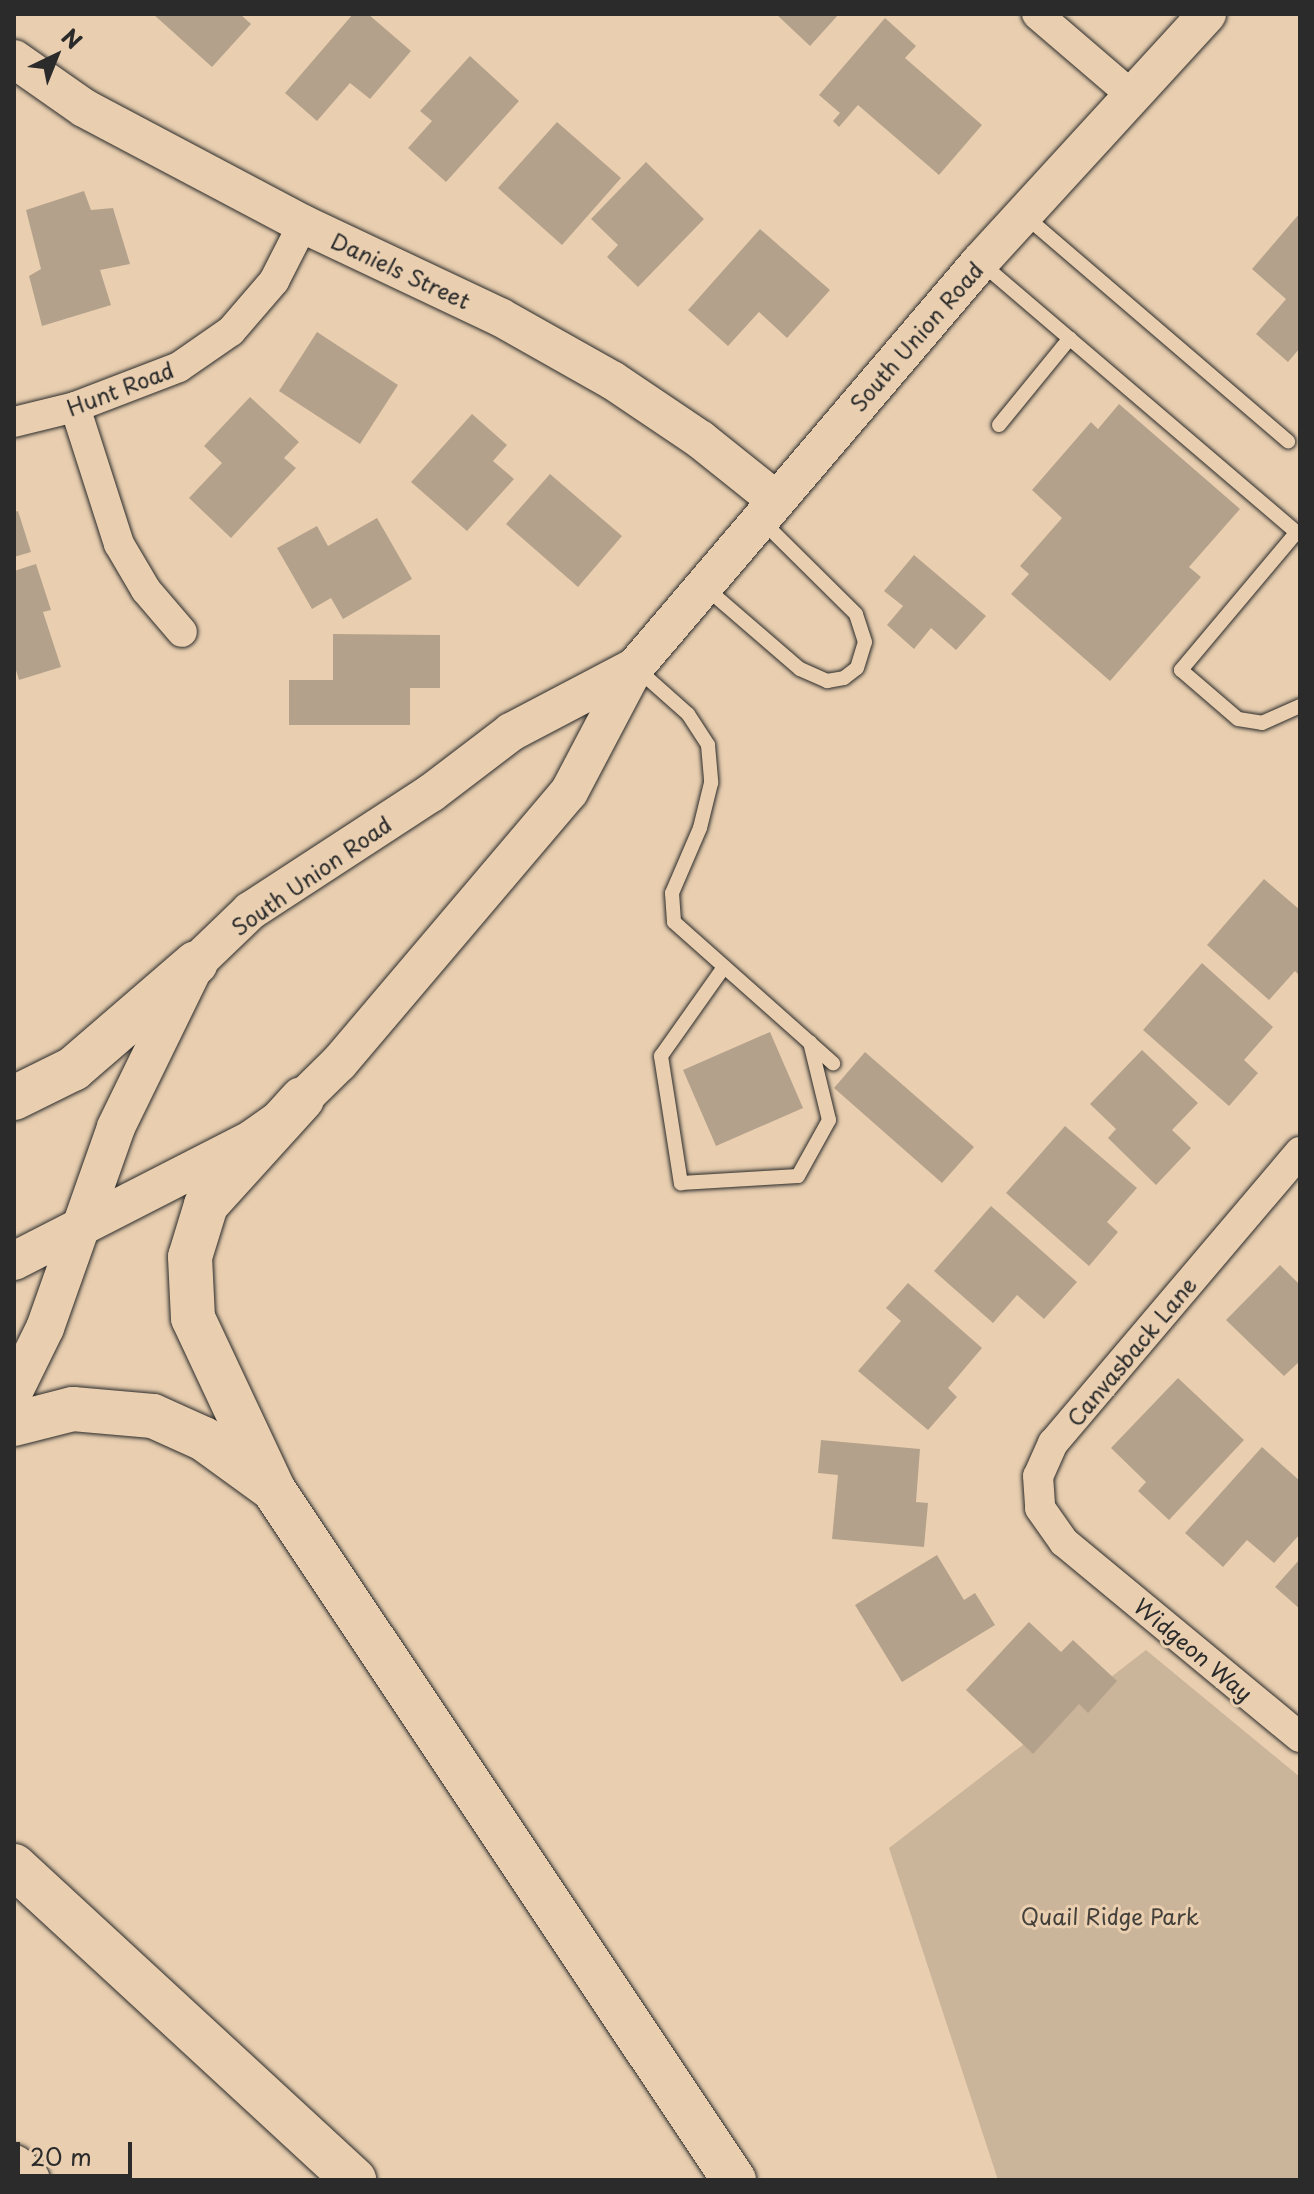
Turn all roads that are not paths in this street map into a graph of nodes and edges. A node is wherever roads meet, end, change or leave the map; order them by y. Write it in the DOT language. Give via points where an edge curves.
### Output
graph roads {
  1 [pos="1037,14"];
  2 [pos="1207,14"];
  3 [pos="14,59"];
  4 [pos="1134,97"];
  5 [pos="1024,215"];
  6 [pos="303,224"];
  7 [pos="980,262"];
  8 [pos="1070,338"];
  9 [pos="75,407"];
  10 [pos="14,422"];
  11 [pos="999,425"];
  12 [pos="1288,441"];
  13 [pos="768,510"];
  14 [pos="1298,534"];
  15 [pos="703,585"];
  16 [pos="182,632"];
  17 [pos="635,667"];
  18 [pos="1300,706"];
  19 [pos="196,963"];
  20 [pos="724,967"];
  21 [pos="810,1042"];
  22 [pos="833,1063"];
  23 [pos="14,1098"];
  24 [pos="302,1099"];
  25 [pos="1300,1152"];
  26 [pos="81,1227"];
  27 [pos="14,1261"];
  28 [pos="14,1391"];
  29 [pos="14,1424"];
  30 [pos="273,1489"];
  31 [pos="1087,1560"];
  32 [pos="1300,1737"];
  33 [pos="14,1866"];
  34 [pos="14,2167"];
  35 [pos="28,2180"];
  36 [pos="354,2180"];
  37 [pos="734,2180"];
  1 -- 4 [label="street"];
  2 -- 4 [label="street, South Union Road"];
  3 -- 6 [label="street, Daniels Street" via="84,108"];
  4 -- 5 [label="street, South Union Road"];
  5 -- 7 [label="street, South Union Road"];
  5 -- 12 [label="lane"];
  6 -- 9 [label="street, Hunt Road" via="274,281 231,331 179,367"];
  6 -- 13 [label="street, Daniels Street" via="500,317 612,380 701,440"];
  7 -- 8 [label="lane"];
  7 -- 13 [label="street, South Union Road"];
  8 -- 11 [label="lane"];
  8 -- 14 [label="lane"];
  9 -- 10 [label="street, Hunt Road"];
  9 -- 16 [label="street" via="119,544 146,590"];
  13 -- 15 [label="street, South Union Road"];
  13 -- 15 [label="lane" via="856,614 865,642 857,668 844,678 827,681 800,669"];
  14 -- 18 [label="lane" via="1181,670 1238,719 1262,723"];
  15 -- 17 [label="street, South Union Road"];
  17 -- 19 [label="street, South Union Road" via="511,732 431,793 250,911"];
  17 -- 20 [label="lane" via="688,714 708,745 711,783 700,828 672,893 674,922"];
  17 -- 24 [label="street, South Union Road" via="569,792"];
  19 -- 23 [label="highway" via="73,1069"];
  19 -- 26 [label="street, South Union Road" via="116,1127"];
  20 -- 21 [label="lane"];
  20 -- 21 [label="lane" via="661,1056 681,1183 798,1176 829,1120"];
  21 -- 22 [label="lane"];
  24 -- 26 [label="street, South Union Road" via="243,1145"];
  24 -- 30 [label="highway" via="206,1205 188,1278 193,1318"];
  25 -- 31 [label="street, Canvasback Lane" via="1053,1443 1038,1476 1040,1508 1064,1542"];
  26 -- 27 [label="street, South Union Road"];
  26 -- 28 [label="street, South Union Road" via="45,1328"];
  29 -- 30 [label="highway" via="73,1409 153,1416 204,1439"];
  30 -- 37 [label="highway"];
  31 -- 32 [label="street, Widgeon Way"];
  33 -- 36 [label="highway"];
  34 -- 35 [label="highway"];
}
